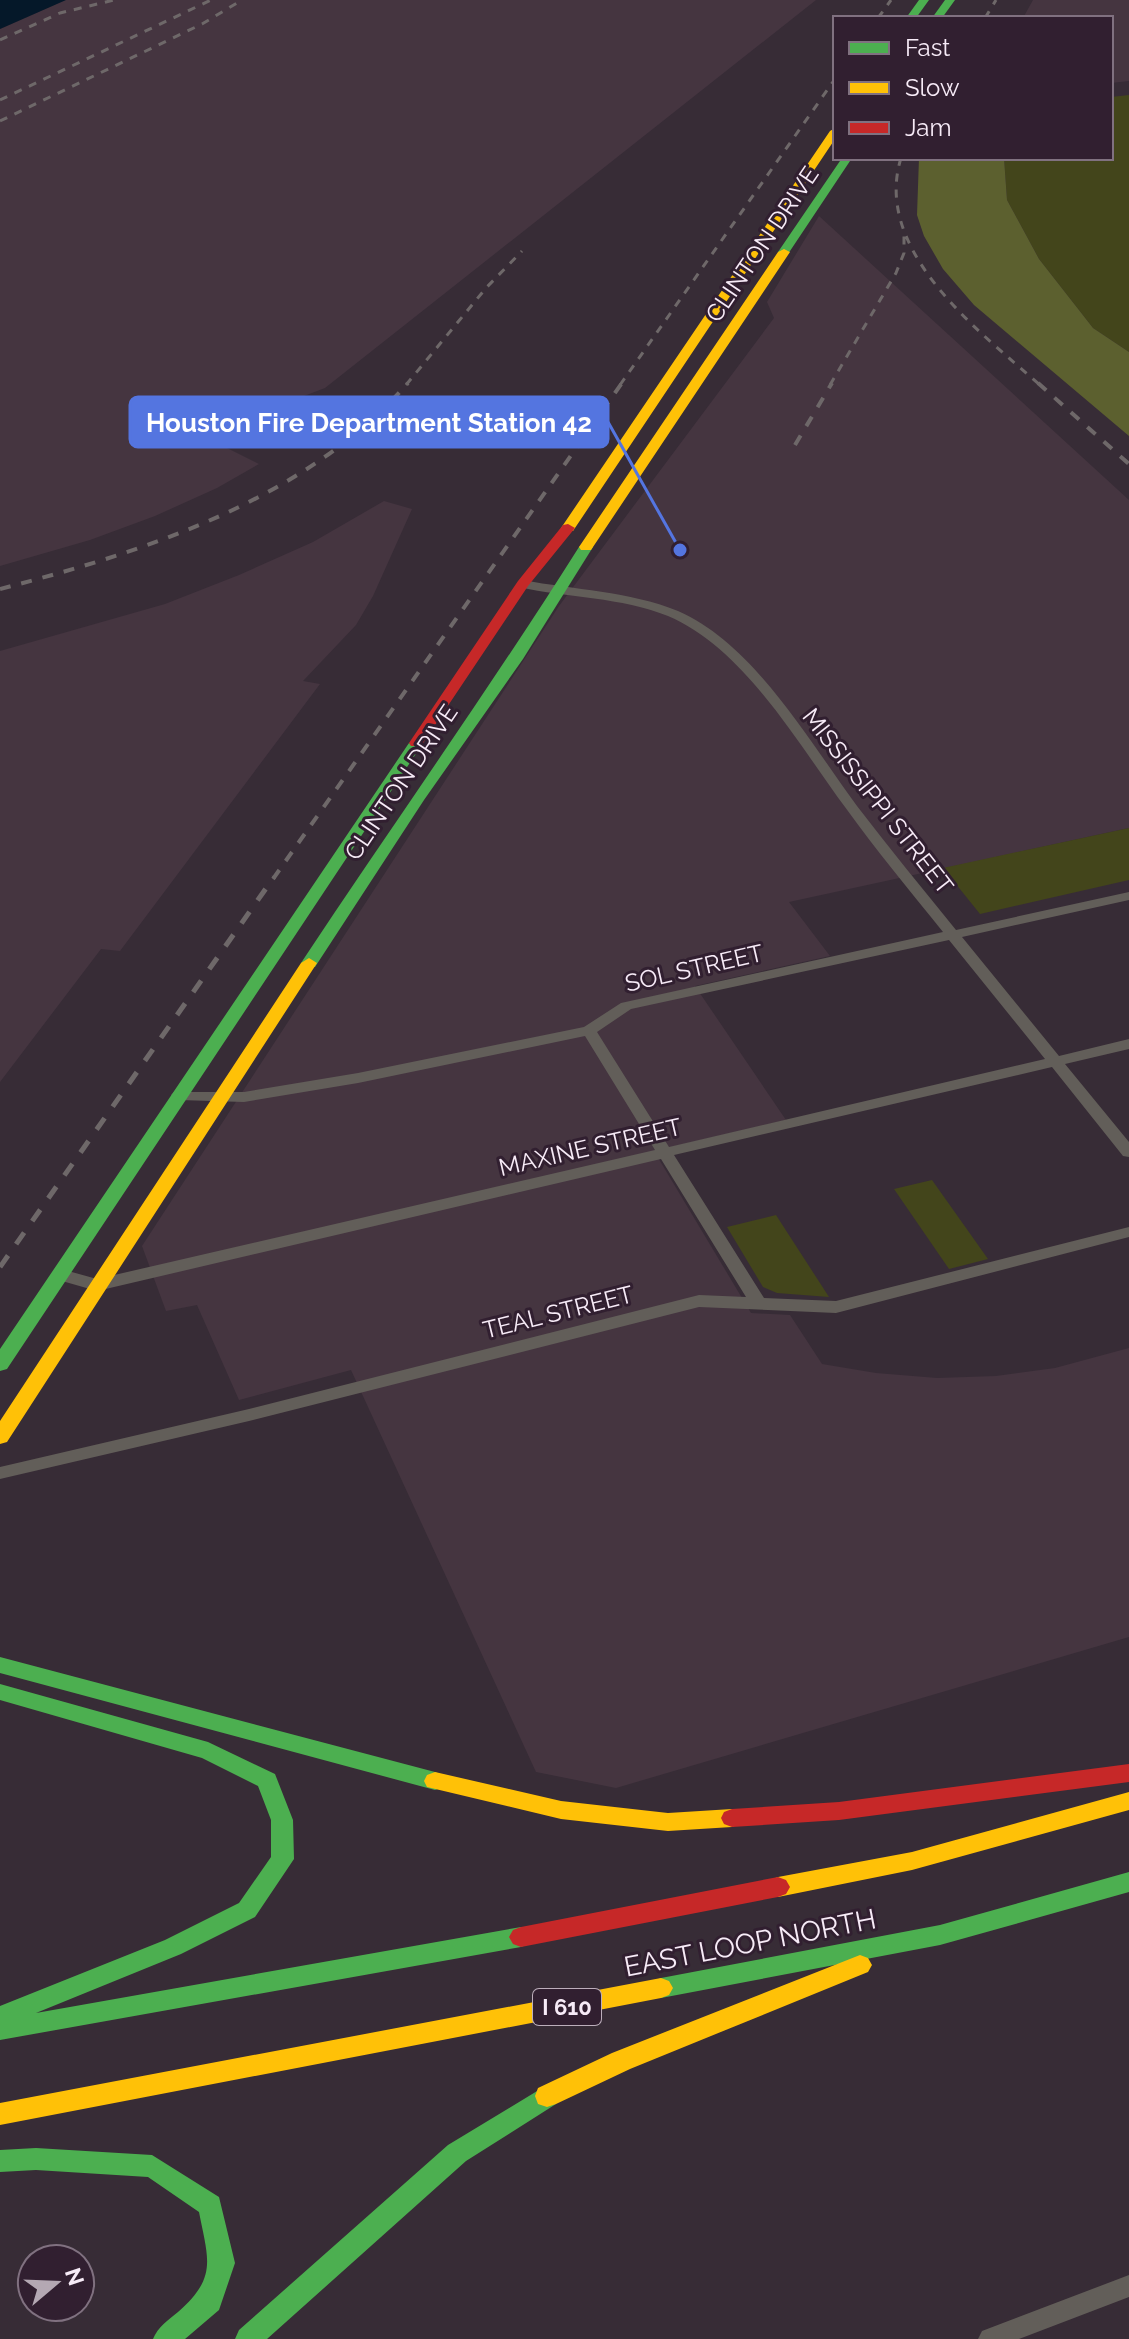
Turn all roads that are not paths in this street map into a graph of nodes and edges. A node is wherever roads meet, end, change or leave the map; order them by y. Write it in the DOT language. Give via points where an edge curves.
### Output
graph roads {
  1 [pos="833,134"];
  2 [pos="843,165"];
  3 [pos="811,167"];
  4 [pos="754,252"];
  5 [pos="782,257"];
  6 [pos="709,319"];
  7 [pos="738,324"];
  8 [pos="523,584"];
  9 [pos="557,591"];
  10 [pos="1129,896"];
  11 [pos="955,934"];
  12 [pos="589,1031"];
  13 [pos="1129,1044"];
  14 [pos="1056,1061"];
  15 [pos="179,1095"];
  16 [pos="220,1096"];
  17 [pos="1129,1152"];
  18 [pos="667,1154"];
  19 [pos="1129,1232"];
  20 [pos="61,1275"];
  21 [pos="97,1285"];
  22 [pos="757,1301"];
  23 [pos="0,1364"];
  24 [pos="0,1437"];
  25 [pos="0,1473"];
  26 [pos="0,1665"];
  27 [pos="0,1692"];
  28 [pos="1129,1773"];
  29 [pos="1129,1801"];
  30 [pos="1129,1882"];
  31 [pos="940,1935"];
  32 [pos="0,2017"];
  33 [pos="0,2030"];
  34 [pos="0,2114"];
  35 [pos="0,2161"];
  36 [pos="1129,2286"];
  37 [pos="166,2339"];
  38 [pos="248,2339"];
  39 [pos="990,2339"];
  1 -- 3 [label="main road, CLINTON DRIVE"];
  2 -- 3 [label="main road"];
  2 -- 5 [label="main road, CLINTON DRIVE"];
  3 -- 4 [label="main road, CLINTON DRIVE"];
  4 -- 5 [label="main road"];
  4 -- 6 [label="main road, CLINTON DRIVE"];
  5 -- 7 [label="main road, CLINTON DRIVE"];
  6 -- 7 [label="main road"];
  6 -- 8 [label="main road, CLINTON DRIVE" via="561,538"];
  7 -- 9 [label="main road, CLINTON DRIVE"];
  8 -- 9 [label="street, MISSISSIPPI STREET"];
  8 -- 15 [label="main road, CLINTON DRIVE"];
  9 -- 11 [label="street, MISSISSIPPI STREET" via="654,607 716,640 781,712"];
  9 -- 16 [label="main road, CLINTON DRIVE"];
  10 -- 11 [label="street, SOL STREET"];
  11 -- 12 [label="street, SOL STREET" via="626,1006"];
  11 -- 14 [label="street, MISSISSIPPI STREET"];
  12 -- 16 [label="street, SOL STREET" via="358,1078 244,1097"];
  12 -- 18 [label="street"];
  13 -- 14 [label="street, MAXINE STREET"];
  14 -- 17 [label="street, MISSISSIPPI STREET"];
  14 -- 18 [label="street, MAXINE STREET"];
  15 -- 16 [label="street, SOL STREET"];
  15 -- 20 [label="main road, CLINTON DRIVE"];
  16 -- 21 [label="main road, CLINTON DRIVE"];
  18 -- 21 [label="street, MAXINE STREET"];
  18 -- 22 [label="street"];
  19 -- 22 [label="street, TEAL STREET" via="836,1307"];
  20 -- 21 [label="street, MAXINE STREET"];
  20 -- 23 [label="main road, CLINTON DRIVE"];
  21 -- 24 [label="main road, CLINTON DRIVE"];
  22 -- 25 [label="street, TEAL STREET" via="699,1301"];
  26 -- 28 [label="main road" via="447,1784 561,1810 668,1822 839,1811"];
  27 -- 32 [label="main road" via="208,1751 267,1780 282,1820 283,1859 247,1910 173,1947"];
  29 -- 33 [label="main road, EAST LOOP NORTH" via="912,1861"];
  30 -- 31 [label="main road, EAST LOOP NORTH / I 610"];
  31 -- 34 [label="main road, EAST LOOP NORTH / I 610"];
  31 -- 38 [label="main road" via="764,2001 534,2102 457,2153"];
  35 -- 37 [label="main road" via="152,2166 210,2205 222,2263 210,2301"];
  36 -- 39 [label="street"];
}
